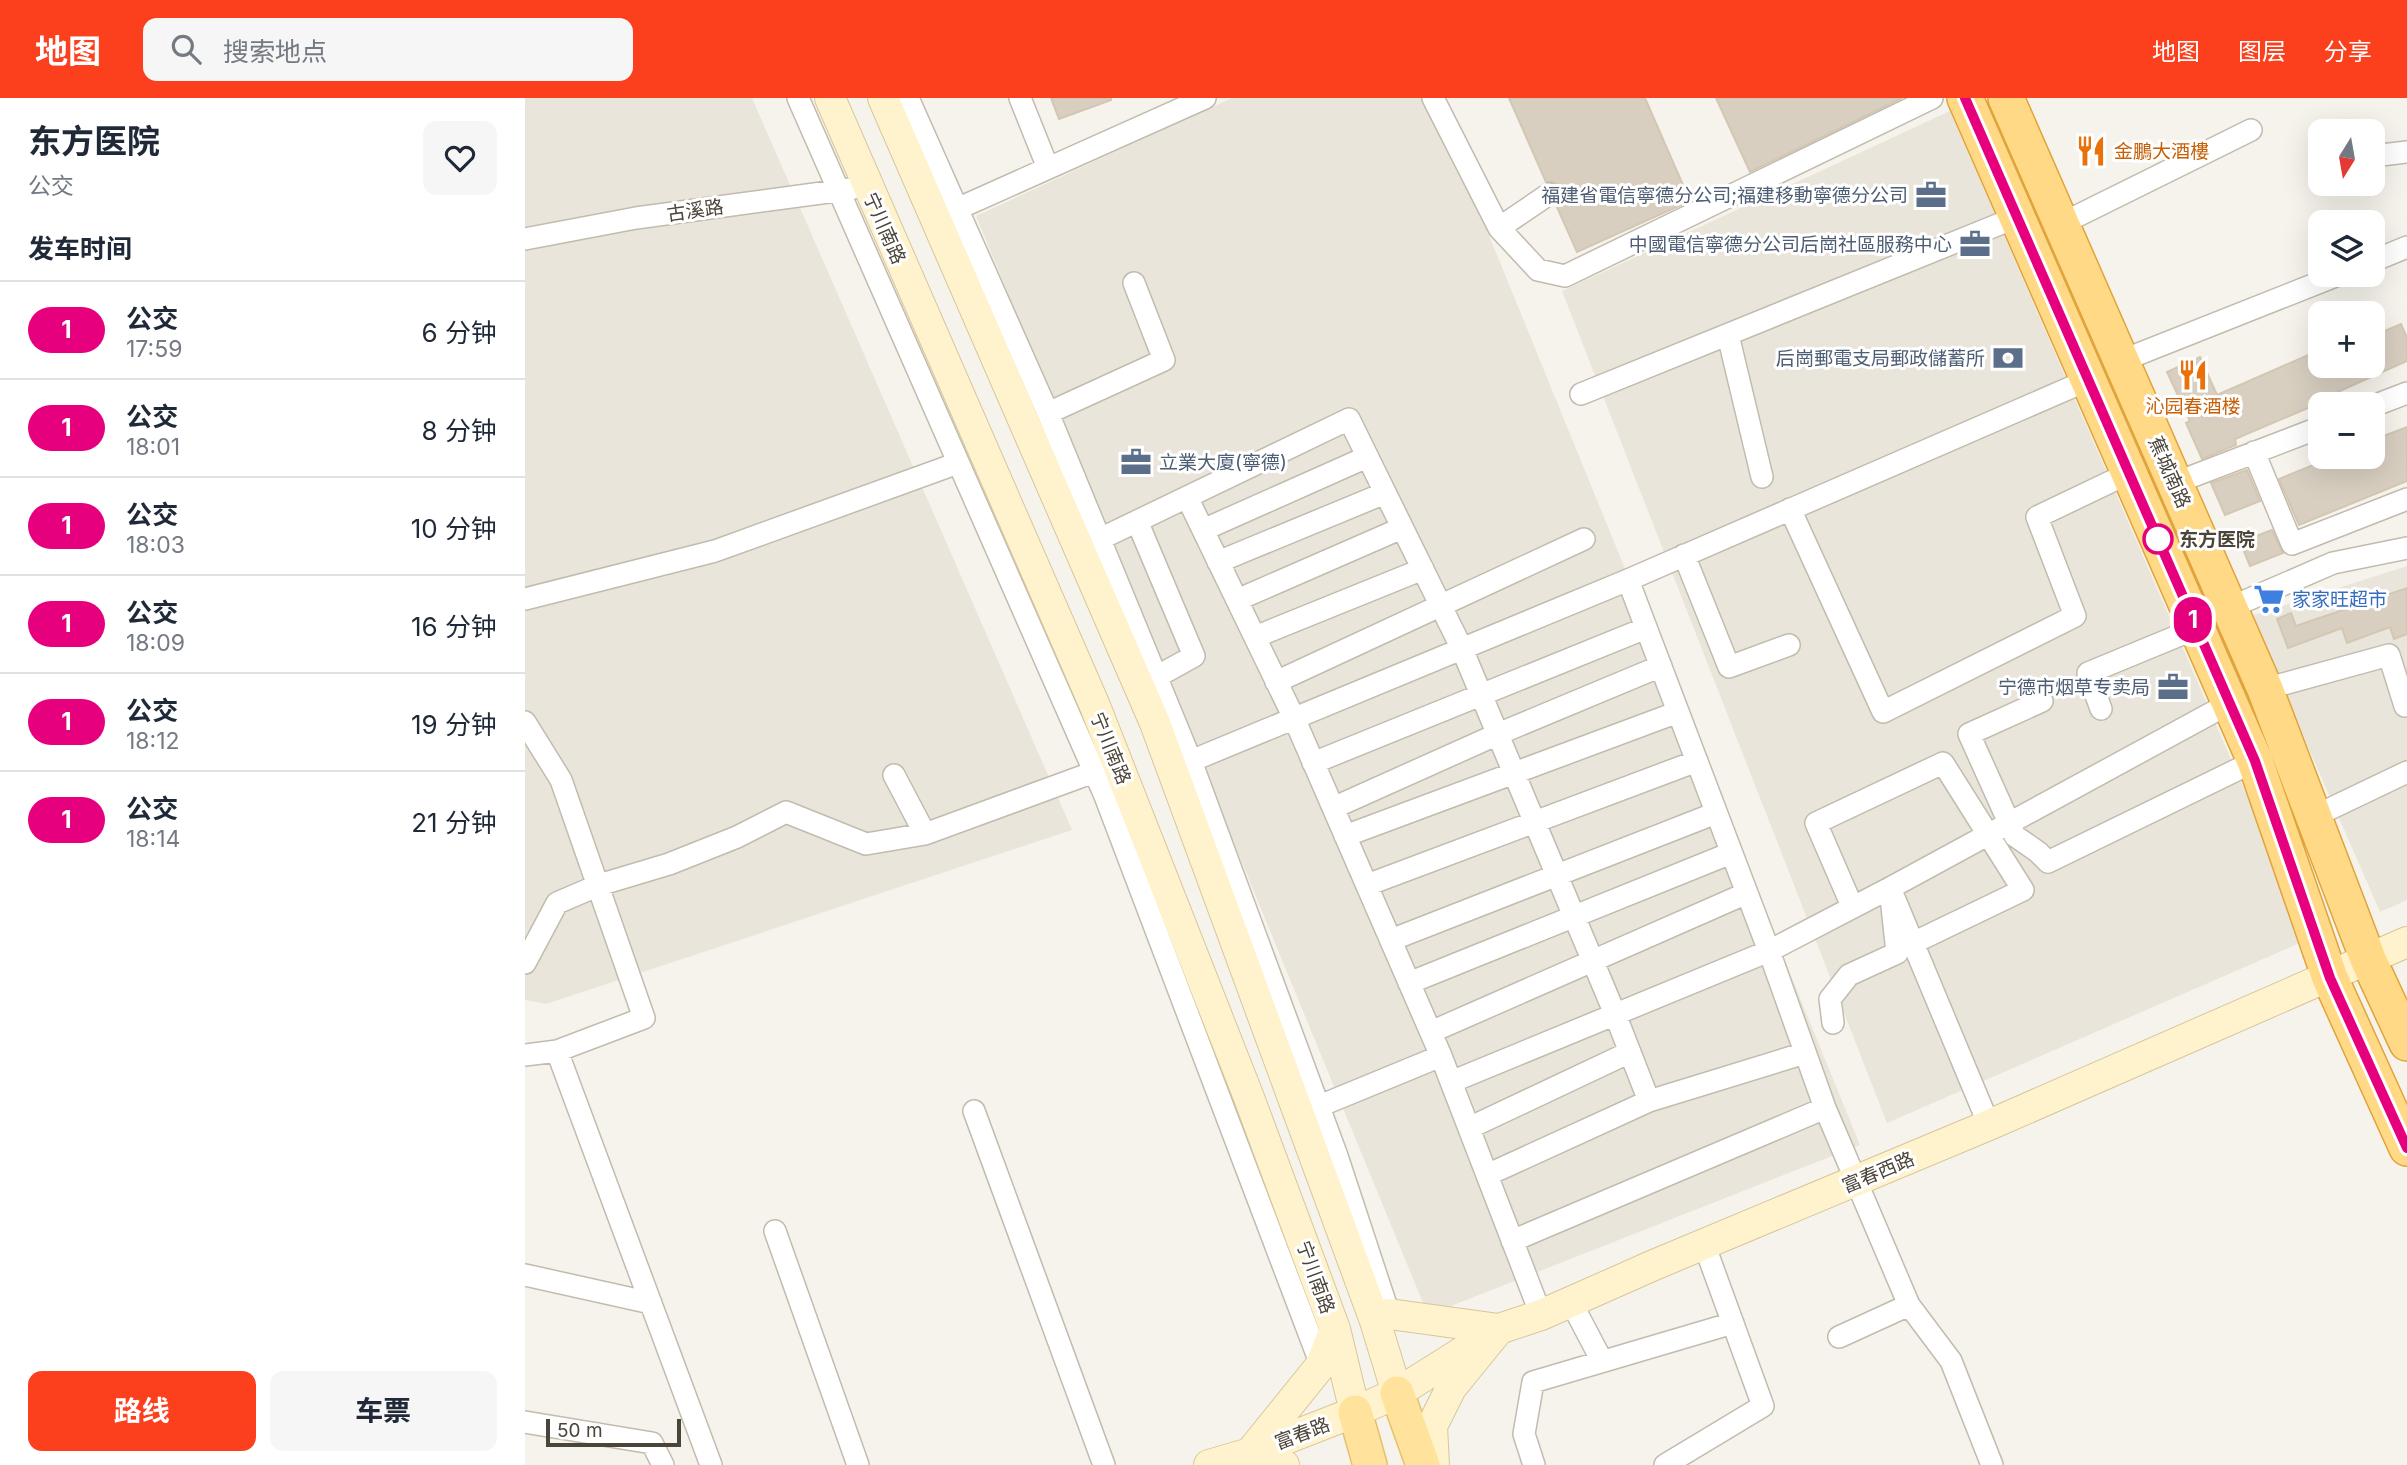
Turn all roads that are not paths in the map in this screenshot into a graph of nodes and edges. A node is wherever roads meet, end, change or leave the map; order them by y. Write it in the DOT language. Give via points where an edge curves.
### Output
graph roads {
  1 [pos="798,98"];
  2 [pos="830,98"];
  3 [pos="883,98"];
  4 [pos="908,98"];
  5 [pos="1020,98"];
  6 [pos="1205,98"];
  7 [pos="1433,98"];
  8 [pos="1932,98"];
  9 [pos="1965,98"];
  10 [pos="2006,98"];
  11 [pos="1156,109"];
  12 [pos="2251,130"];
  13 [pos="2407,152"];
  14 [pos="2385,155"];
  15 [pos="1048,168"];
  16 [pos="853,189"];
  17 [pos="1549,194"];
  18 [pos="946,212"];
  19 [pos="2017,217"];
  20 [pos="2061,224"];
  21 [pos="1499,228"];
  22 [pos="525,239"];
  23 [pos="2407,247"];
  24 [pos="2385,256"];
  25 [pos="1134,283"];
  26 [pos="2308,287"];
  27 [pos="1728,335"];
  28 [pos="2121,360"];
  29 [pos="2088,380"];
  30 [pos="2407,393"];
  31 [pos="1581,394"];
  32 [pos="2385,402"];
  33 [pos="1048,413"];
  34 [pos="2308,432"];
  35 [pos="2254,452"];
  36 [pos="1367,457"];
  37 [pos="958,463"];
  38 [pos="2129,473"];
  39 [pos="1762,477"];
  40 [pos="2175,483"];
  41 [pos="1385,493"];
  42 [pos="1187,497"];
  43 [pos="2407,499"];
  44 [pos="1790,509"];
  45 [pos="1137,521"];
  46 [pos="1402,527"];
  47 [pos="1203,530"];
  48 [pos="1101,539"];
  49 [pos="1584,540"];
  50 [pos="2407,548"];
  51 [pos="1684,555"];
  52 [pos="1218,562"];
  53 [pos="1423,569"];
  54 [pos="1628,580"];
  55 [pos="525,599"];
  56 [pos="1237,600"];
  57 [pos="1441,607"];
  58 [pos="2229,608"];
  59 [pos="1646,628"];
  60 [pos="2197,628"];
  61 [pos="1255,637"];
  62 [pos="1789,645"];
  63 [pos="1462,649"];
  64 [pos="1661,666"];
  65 [pos="1158,676"];
  66 [pos="1276,682"];
  67 [pos="2265,690"];
  68 [pos="1482,696"];
  69 [pos="2042,701"];
  70 [pos="2229,703"];
  71 [pos="2405,706"];
  72 [pos="2101,709"];
  73 [pos="1678,712"];
  74 [pos="1294,718"];
  75 [pos="525,722"];
  76 [pos="1498,734"];
  77 [pos="1191,761"];
  78 [pos="1697,761"];
  79 [pos="2255,761"];
  80 [pos="1313,763"];
  81 [pos="1094,772"];
  82 [pos="2407,772"];
  83 [pos="1515,774"];
  84 [pos="894,775"];
  85 [pos="1333,808"];
  86 [pos="1716,813"];
  87 [pos="2315,816"];
  88 [pos="2010,821"];
  89 [pos="1535,822"];
  90 [pos="1989,832"];
  91 [pos="925,834"];
  92 [pos="1345,836"];
  93 [pos="1731,853"];
  94 [pos="1557,875"];
  95 [pos="599,885"];
  96 [pos="1367,885"];
  97 [pos="1890,888"];
  98 [pos="1747,893"];
  99 [pos="1852,905"];
  100 [pos="1574,916"];
  101 [pos="1391,940"];
  102 [pos="2407,942"];
  103 [pos="1913,943"];
  104 [pos="1769,951"];
  105 [pos="2368,959"];
  106 [pos="1594,962"];
  107 [pos="525,963"];
  108 [pos="2330,978"];
  109 [pos="1409,983"];
  110 [pos="1615,1014"];
  111 [pos="1833,1023"];
  112 [pos="1431,1032"];
  113 [pos="2407,1043"];
  114 [pos="557,1051"];
  115 [pos="1630,1052"];
  116 [pos="1805,1053"];
  117 [pos="525,1055"];
  118 [pos="1441,1056"];
  119 [pos="1451,1082"];
  120 [pos="1649,1101"];
  121 [pos="1317,1107"];
  122 [pos="1825,1108"];
  123 [pos="974,1111"];
  124 [pos="1989,1125"];
  125 [pos="1469,1128"];
  126 [pos="2407,1148"];
  127 [pos="1487,1175"];
  128 [pos="1856,1181"];
  129 [pos="775,1231"];
  130 [pos="1512,1241"];
  131 [pos="1704,1244"];
  132 [pos="525,1275"];
  133 [pos="1571,1302"];
  134 [pos="651,1303"];
  135 [pos="1909,1305"];
  136 [pos="1541,1315"];
  137 [pos="1382,1318"];
  138 [pos="1733,1323"];
  139 [pos="1335,1329"];
  140 [pos="1499,1329"];
  141 [pos="1839,1338"];
  142 [pos="1602,1361"];
  143 [pos="1321,1365"];
  144 [pos="1397,1393"];
  145 [pos="1355,1412"];
  146 [pos="525,1422"];
  147 [pos="1250,1452"];
  148 [pos="663,1465"];
  149 [pos="711,1465"];
  150 [pos="858,1465"];
  151 [pos="1104,1465"];
  152 [pos="1209,1465"];
  153 [pos="1284,1465"];
  154 [pos="1370,1465"];
  155 [pos="1423,1465"];
  156 [pos="1434,1465"];
  157 [pos="1534,1465"];
  158 [pos="1665,1465"];
  159 [pos="1992,1465"];
  1 -- 16 [label="street"];
  2 -- 16 [label="main road, 宁川南路"];
  3 -- 18 [label="main road, 宁川南路"];
  4 -- 18 [label="street"];
  5 -- 15 [label="street"];
  6 -- 11 [label="street"];
  7 -- 21 [label="street"];
  8 -- 21 [label="street" via="1565,276 1538,270"];
  9 -- 19 [label="highway, 蕉城南路"];
  10 -- 20 [label="highway, 蕉城南路"];
  11 -- 15 [label="street"];
  12 -- 20 [label="street"];
  13 -- 14 [label="street"];
  15 -- 18 [label="street"];
  16 -- 22 [label="street, 古溪路" via="636,218"];
  16 -- 37 [label="street"];
  16 -- 139 [label="main road, 宁川南路" via="1095,706"];
  17 -- 21 [label="street"];
  18 -- 33 [label="street"];
  18 -- 137 [label="main road, 宁川南路" via="1155,723"];
  19 -- 27 [label="street"];
  19 -- 29 [label="highway, 蕉城南路"];
  20 -- 28 [label="highway, 蕉城南路"];
  23 -- 24 [label="street"];
  25 -- 33 [label="street" via="1164,360"];
  26 -- 28 [label="street"];
  27 -- 31 [label="street"];
  27 -- 39 [label="street"];
  28 -- 40 [label="highway, 蕉城南路"];
  29 -- 38 [label="highway, 蕉城南路"];
  29 -- 44 [label="street"];
  30 -- 32 [label="street"];
  33 -- 48 [label="street"];
  34 -- 35 [label="street"];
  35 -- 40 [label="street"];
  35 -- 43 [label="street" via="2292,544"];
  36 -- 41 [label="street"];
  36 -- 42 [label="street" via="1349,419"];
  36 -- 47 [label="street"];
  37 -- 55 [label="street" via="715,551"];
  37 -- 81 [label="street"];
  38 -- 44 [label="street" via="2037,517 2075,616 1883,712"];
  38 -- 60 [label="highway, 蕉城南路"];
  40 -- 58 [label="highway, 蕉城南路"];
  41 -- 46 [label="street"];
  41 -- 52 [label="street"];
  42 -- 45 [label="street"];
  42 -- 47 [label="street"];
  44 -- 51 [label="street"];
  45 -- 48 [label="street"];
  45 -- 65 [label="street" via="1194,656"];
  46 -- 53 [label="street"];
  46 -- 56 [label="street"];
  47 -- 52 [label="street"];
  48 -- 65 [label="street"];
  49 -- 57 [label="street"];
  50 -- 58 [label="street" via="2333,563"];
  51 -- 54 [label="street"];
  51 -- 62 [label="street" via="1728,667"];
  52 -- 56 [label="street"];
  53 -- 57 [label="street"];
  53 -- 61 [label="street"];
  54 -- 59 [label="street"];
  54 -- 63 [label="street"];
  56 -- 61 [label="street"];
  57 -- 63 [label="street"];
  57 -- 66 [label="street"];
  58 -- 67 [label="highway, 蕉城南路"];
  59 -- 64 [label="street"];
  59 -- 68 [label="street"];
  60 -- 70 [label="highway, 蕉城南路"];
  60 -- 72 [label="street" via="2088,673"];
  61 -- 66 [label="street"];
  63 -- 68 [label="street"];
  63 -- 74 [label="street"];
  64 -- 73 [label="street"];
  64 -- 76 [label="street"];
  65 -- 77 [label="street"];
  66 -- 74 [label="street"];
  67 -- 71 [label="street" via="2389,655"];
  67 -- 87 [label="highway, 蕉城南路"];
  68 -- 76 [label="street"];
  68 -- 80 [label="street"];
  69 -- 88 [label="street" via="1969,734"];
  70 -- 79 [label="highway, 蕉城南路"];
  70 -- 88 [label="street"];
  73 -- 78 [label="street"];
  73 -- 83 [label="street"];
  74 -- 77 [label="street"];
  74 -- 80 [label="street"];
  75 -- 95 [label="street" via="561,780"];
  76 -- 83 [label="street"];
  76 -- 85 [label="street"];
  77 -- 121 [label="street"];
  78 -- 86 [label="street"];
  78 -- 89 [label="street"];
  79 -- 88 [label="street" via="2048,862 2015,836"];
  79 -- 108 [label="highway, 蕉城南路"];
  80 -- 85 [label="street"];
  81 -- 91 [label="street"];
  81 -- 143 [label="street"];
  82 -- 87 [label="street"];
  83 -- 89 [label="street"];
  83 -- 92 [label="street"];
  84 -- 91 [label="street"];
  85 -- 92 [label="street"];
  86 -- 93 [label="street"];
  86 -- 94 [label="street"];
  87 -- 105 [label="highway, 蕉城南路"];
  88 -- 90 [label="street"];
  89 -- 94 [label="street"];
  89 -- 96 [label="street"];
  90 -- 97 [label="street"];
  90 -- 99 [label="street" via="1943,763 1816,822"];
  90 -- 103 [label="street" via="2023,890"];
  91 -- 95 [label="street" via="866,844 786,812 669,864"];
  92 -- 96 [label="street"];
  93 -- 98 [label="street"];
  93 -- 100 [label="street"];
  94 -- 100 [label="street"];
  94 -- 101 [label="street"];
  95 -- 107 [label="street" via="557,903"];
  95 -- 114 [label="street" via="644,1018"];
  96 -- 101 [label="street"];
  97 -- 99 [label="street"];
  97 -- 103 [label="street"];
  97 -- 111 [label="street" via="1897,953 1849,975 1830,999"];
  98 -- 104 [label="street"];
  98 -- 106 [label="street"];
  99 -- 104 [label="street"];
  100 -- 106 [label="street"];
  100 -- 109 [label="street"];
  101 -- 109 [label="street"];
  102 -- 105 [label="main road, 富春西路"];
  103 -- 124 [label="street"];
  104 -- 110 [label="street"];
  104 -- 116 [label="street"];
  105 -- 108 [label="main road, 富春西路"];
  105 -- 113 [label="highway, 蕉城南路"];
  106 -- 110 [label="street"];
  106 -- 112 [label="street"];
  108 -- 124 [label="main road, 富春西路"];
  108 -- 126 [label="highway, 蕉城南路"];
  109 -- 112 [label="street"];
  110 -- 115 [label="street"];
  110 -- 119 [label="street"];
  112 -- 118 [label="street"];
  114 -- 117 [label="street"];
  114 -- 134 [label="street"];
  115 -- 120 [label="street"];
  115 -- 125 [label="street"];
  116 -- 120 [label="street"];
  116 -- 122 [label="street"];
  118 -- 119 [label="street"];
  118 -- 121 [label="street"];
  119 -- 125 [label="street"];
  120 -- 127 [label="street"];
  121 -- 137 [label="street" via="1337,1156"];
  122 -- 128 [label="street"];
  122 -- 130 [label="street"];
  123 -- 151 [label="street"];
  124 -- 128 [label="main road, 富春西路"];
  125 -- 127 [label="street"];
  127 -- 130 [label="street"];
  128 -- 131 [label="main road, 富春西路"];
  128 -- 135 [label="street"];
  129 -- 150 [label="street"];
  130 -- 136 [label="street"];
  131 -- 133 [label="main road, 富春西路"];
  131 -- 138 [label="street"];
  132 -- 134 [label="street"];
  133 -- 136 [label="main road, 富春西路"];
  133 -- 142 [label="street"];
  134 -- 149 [label="street"];
  135 -- 141 [label="street"];
  135 -- 159 [label="street" via="1951,1361"];
  136 -- 140 [label="main road, 富春西路"];
  137 -- 140 [label="main road"];
  137 -- 144 [label="main road, 宁川南路"];
  138 -- 142 [label="street"];
  138 -- 158 [label="street" via="1763,1406"];
  139 -- 143 [label="main road"];
  139 -- 145 [label="main road, 宁川南路"];
  140 -- 144 [label="main road, 富春西路"];
  140 -- 156 [label="main road" via="1451,1388 1432,1426"];
  142 -- 157 [label="street" via="1532,1382 1524,1434"];
  143 -- 147 [label="main road"];
  144 -- 145 [label="main road, 富春西路"];
  144 -- 155 [label="main road"];
  145 -- 147 [label="main road, 富春路"];
  145 -- 154 [label="main road"];
  146 -- 148 [label="street" via="652,1443"];
  147 -- 152 [label="main road, 富春路"];
  147 -- 153 [label="main road"];
}
